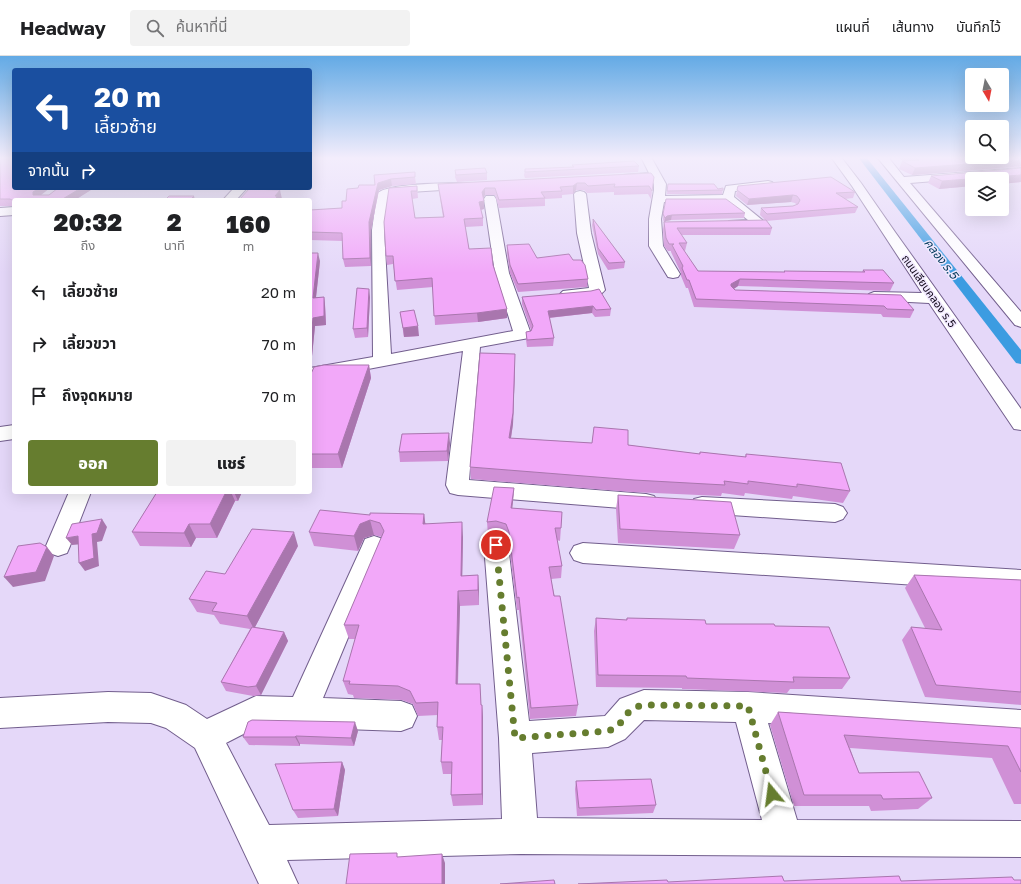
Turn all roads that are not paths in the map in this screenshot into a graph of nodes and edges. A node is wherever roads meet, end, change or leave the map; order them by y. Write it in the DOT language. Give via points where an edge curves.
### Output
graph roads {
  1 [pos="383,196"];
  2 [pos="580,196"];
  3 [pos="659,196"];
  4 [pos="858,196"];
  5 [pos="916,196"];
  6 [pos="728,198"];
  7 [pos="490,199"];
  8 [pos="668,199"];
  9 [pos="761,210"];
  10 [pos="12,211"];
  11 [pos="745,211"];
  12 [pos="0,212"];
  13 [pos="723,224"];
  14 [pos="673,274"];
  15 [pos="550,295"];
  16 [pos="856,296"];
  17 [pos="527,297"];
  18 [pos="935,298"];
  19 [pos="511,299"];
  20 [pos="1021,322"];
  21 [pos="472,344"];
  22 [pos="382,361"];
  23 [pos="312,374"];
  24 [pos="1021,424"];
  25 [pos="12,432"];
  26 [pos="0,434"];
  27 [pos="79,494"];
  28 [pos="835,513"];
  29 [pos="496,545"];
  30 [pos="58,546"];
  31 [pos="374,546"];
  32 [pos="583,553"];
  33 [pos="1021,581"];
  34 [pos="748,706"];
  35 [pos="302,712"];
  36 [pos="0,713"];
  37 [pos="401,716"];
  38 [pos="1021,725"];
  39 [pos="206,737"];
  40 [pos="515,738"];
  41 [pos="521,836"];
  42 [pos="784,837"];
  43 [pos="1021,839"];
  44 [pos="259,843"];
  45 [pos="279,884"];
  1 -- 22 [label="street" via="378,230"];
  2 -- 15 [label="street" via="584,233 597,290"];
  3 -- 14 [label="street" via="655,218 656,246"];
  4 -- 18 [label="street, ถนนเลียบคลอง ร.5"];
  5 -- 20 [label="street"];
  6 -- 8 [label="street"];
  6 -- 11 [label="street"];
  7 -- 19 [label="street" via="500,266"];
  9 -- 11 [label="street"];
  10 -- 12 [label="street"];
  11 -- 13 [label="street" via="760,223"];
  16 -- 18 [label="street"];
  17 -- 19 [label="street"];
  18 -- 24 [label="street, ถนนเลียบคลอง ร.5"];
  19 -- 21 [label="street" via="523,334"];
  21 -- 22 [label="street"];
  21 -- 28 [label="street" via="458,487"];
  22 -- 23 [label="street"];
  25 -- 26 [label="street"];
  27 -- 30 [label="street"];
  29 -- 40 [label="street"];
  31 -- 35 [label="street"];
  32 -- 33 [label="street"];
  34 -- 38 [label="street"];
  34 -- 40 [label="street" via="644,705 631,709 616,728 608,731"];
  34 -- 42 [label="street"];
  35 -- 37 [label="street"];
  35 -- 39 [label="street" via="256,711"];
  36 -- 39 [label="street" via="108,707 150,708 175,716"];
  39 -- 44 [label="street"];
  40 -- 41 [label="street"];
  41 -- 42 [label="street"];
  41 -- 44 [label="street"];
  42 -- 43 [label="street"];
  44 -- 45 [label="street"];
}
